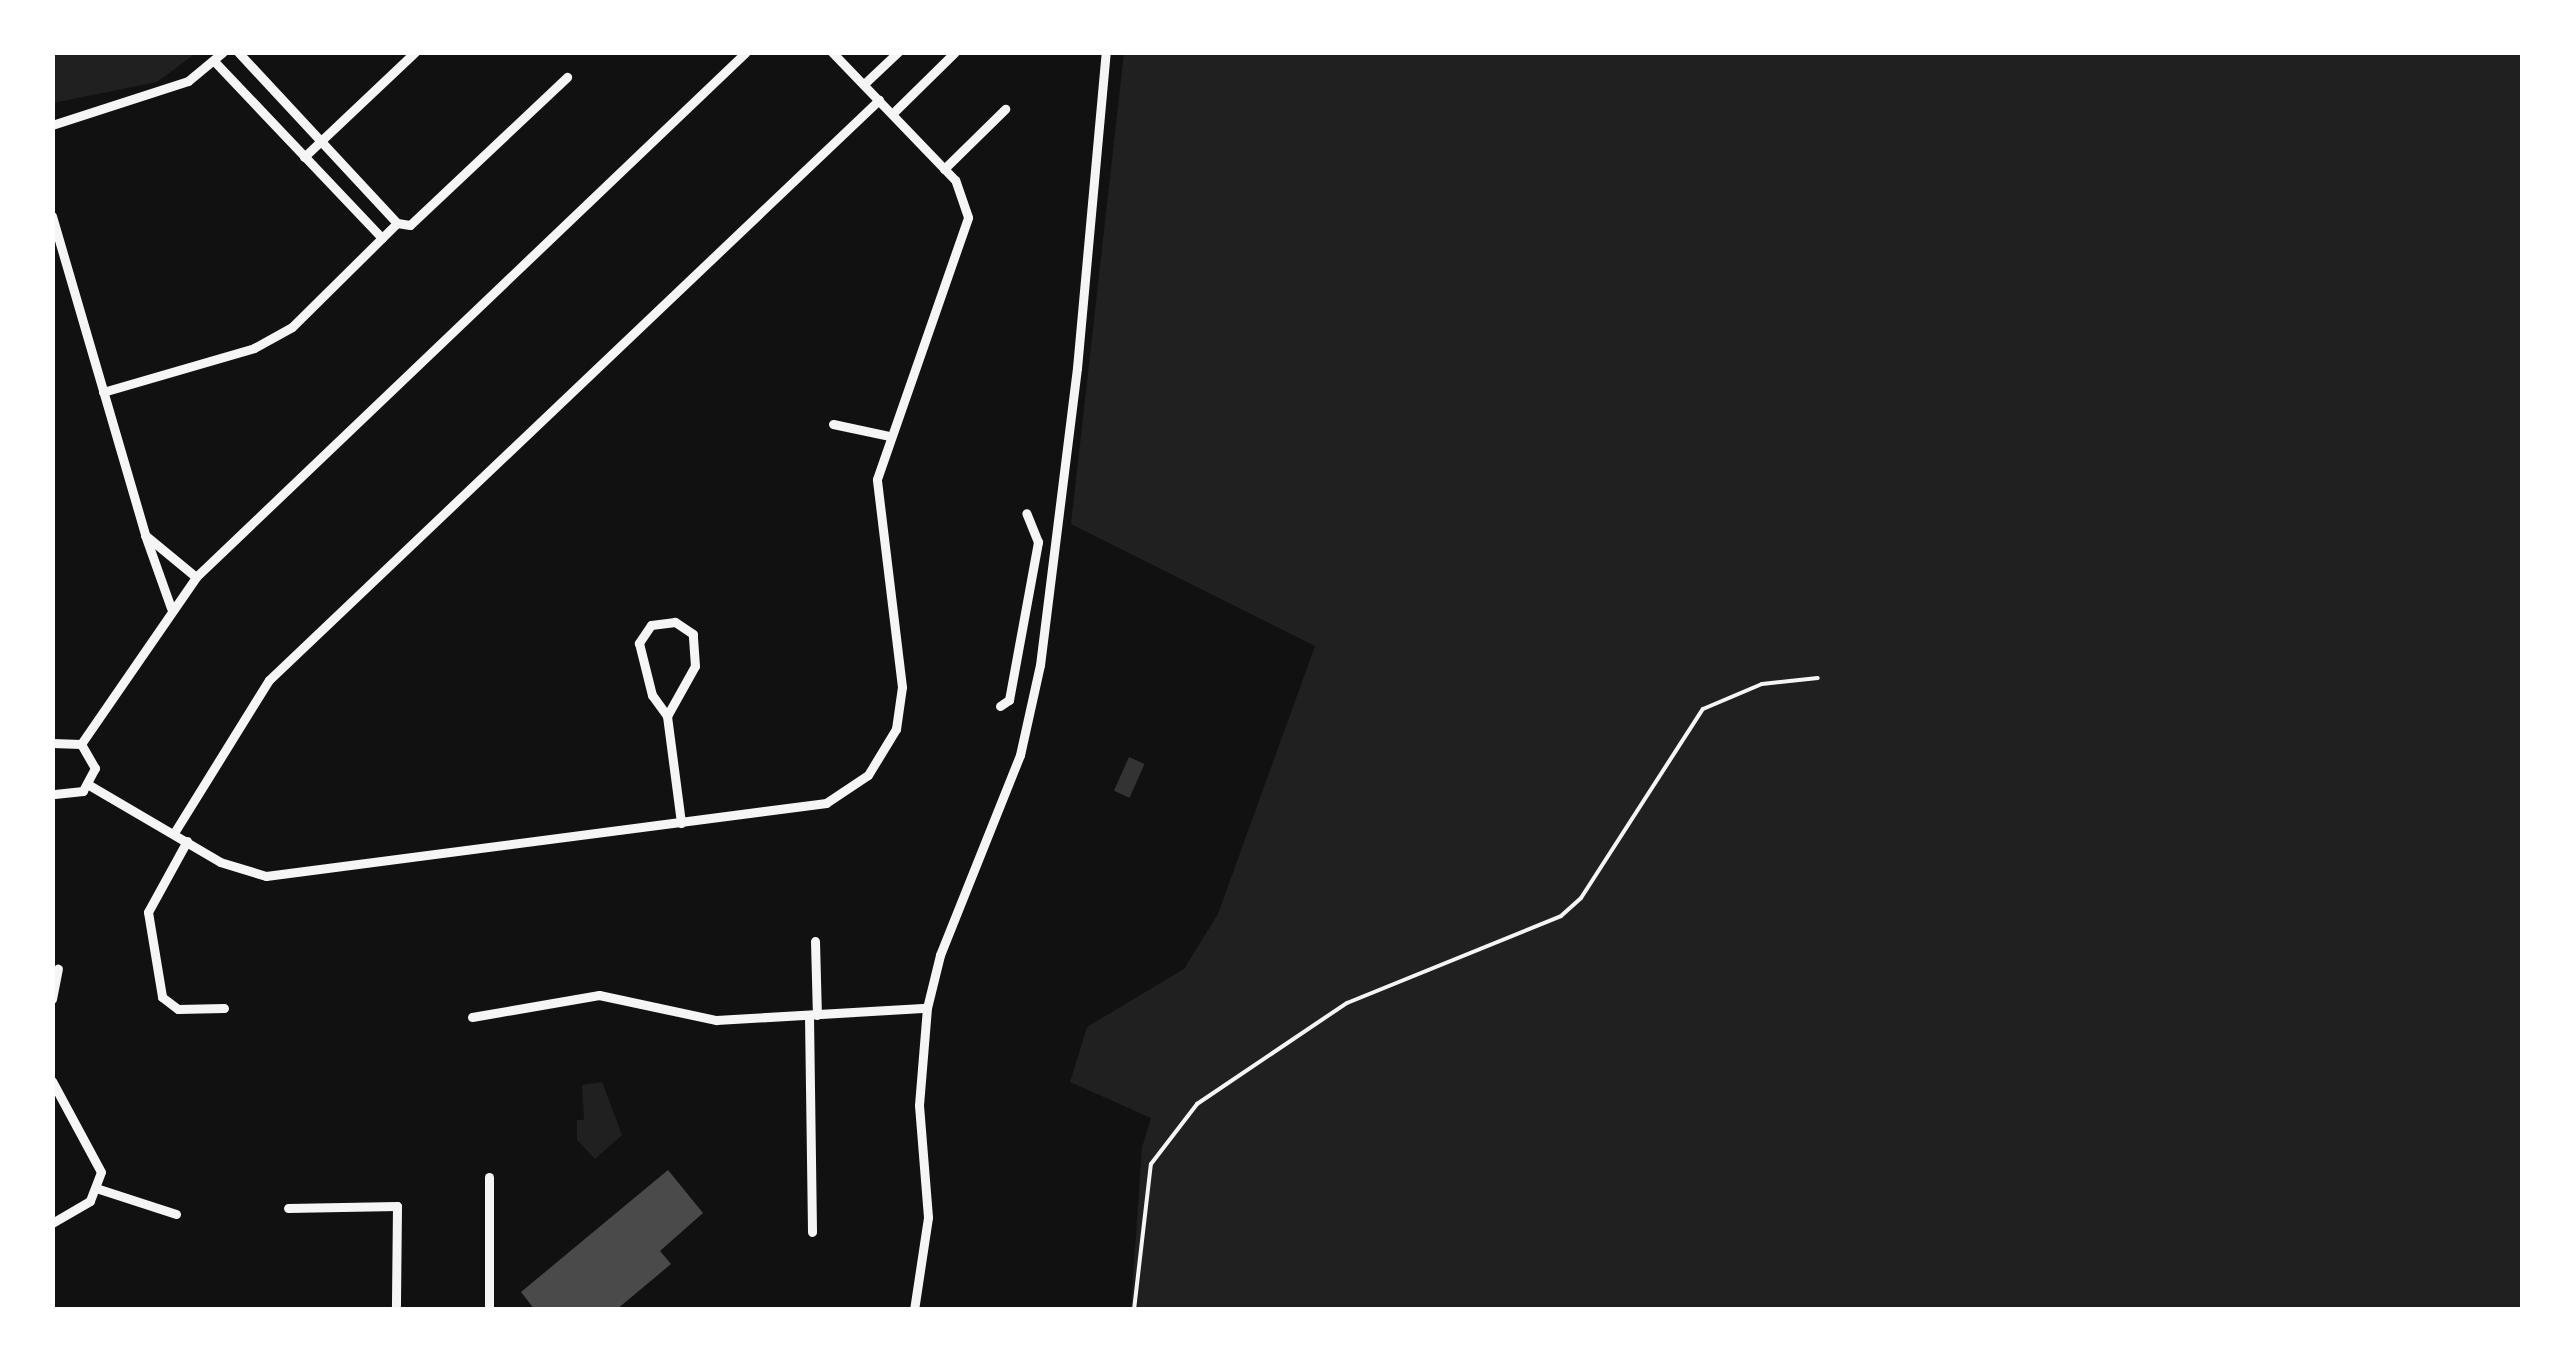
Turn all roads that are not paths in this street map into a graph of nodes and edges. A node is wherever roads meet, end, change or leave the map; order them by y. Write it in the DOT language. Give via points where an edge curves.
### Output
graph roads {
  1 [pos="222,52"];
  2 [pos="238,52"];
  3 [pos="415,52"];
  4 [pos="746,52"];
  5 [pos="832,52"];
  6 [pos="898,52"];
  7 [pos="955,52"];
  8 [pos="1106,52"];
  9 [pos="214,61"];
  10 [pos="567,78"];
  11 [pos="864,84"];
  12 [pos="879,100"];
  13 [pos="1005,109"];
  14 [pos="892,114"];
  15 [pos="52,125"];
  16 [pos="320,141"];
  17 [pos="304,156"];
  18 [pos="944,169"];
  19 [pos="52,216"];
  20 [pos="397,223"];
  21 [pos="382,238"];
  22 [pos="103,392"];
  23 [pos="833,424"];
  24 [pos="889,436"];
  25 [pos="1026,513"];
  26 [pos="144,535"];
  27 [pos="196,578"];
  28 [pos="171,608"];
  29 [pos="1017,661"];
  30 [pos="1040,665"];
  31 [pos="1000,706"];
  32 [pos="667,716"];
  33 [pos="52,743"];
  34 [pos="81,744"];
  35 [pos="89,785"];
  36 [pos="52,794"];
  37 [pos="681,822"];
  38 [pos="174,833"];
  39 [pos="187,841"];
  40 [pos="815,941"];
  41 [pos="58,970"];
  42 [pos="52,999"];
  43 [pos="224,1008"];
  44 [pos="926,1008"];
  45 [pos="813,1016"];
  46 [pos="472,1017"];
  47 [pos="52,1081"];
  48 [pos="489,1176"];
  49 [pos="98,1189"];
  50 [pos="288,1208"];
  51 [pos="176,1214"];
  52 [pos="52,1223"];
  53 [pos="812,1232"];
  54 [pos="396,1310"];
  55 [pos="489,1310"];
  56 [pos="914,1310"];
  1 -- 9 [label="street"];
  2 -- 16 [label="street"];
  3 -- 16 [label="street"];
  4 -- 27 [label="street"];
  5 -- 11 [label="street"];
  6 -- 11 [label="street"];
  7 -- 14 [label="street"];
  8 -- 30 [label="street" via="1075,387"];
  9 -- 15 [label="street" via="157,94"];
  9 -- 17 [label="street"];
  10 -- 20 [label="street" via="410,225"];
  11 -- 12 [label="street"];
  12 -- 14 [label="street"];
  12 -- 38 [label="street" via="269,680"];
  13 -- 18 [label="street"];
  14 -- 18 [label="street"];
  16 -- 17 [label="street"];
  16 -- 20 [label="street"];
  17 -- 21 [label="street"];
  18 -- 24 [label="street" via="964,196 964,238"];
  19 -- 22 [label="street"];
  20 -- 21 [label="street"];
  21 -- 22 [label="street" via="292,327 254,348"];
  22 -- 26 [label="street"];
  23 -- 24 [label="street"];
  24 -- 37 [label="street" via="877,505 902,687 886,753 868,776 826,803"];
  25 -- 29 [label="street" via="1038,542"];
  26 -- 27 [label="street"];
  26 -- 28 [label="street"];
  27 -- 28 [label="street"];
  28 -- 34 [label="street"];
  29 -- 30 [label="street"];
  29 -- 31 [label="street" via="1008,700"];
  30 -- 44 [label="street" via="1020,755 940,954"];
  32 -- 32 [label="street" via="696,666 693,634 675,622 652,626 639,643 652,695"];
  32 -- 37 [label="street"];
  33 -- 34 [label="street"];
  34 -- 35 [label="street" via="93,758"];
  35 -- 36 [label="street" via="76,796"];
  35 -- 38 [label="street"];
  37 -- 39 [label="street" via="286,875 245,872"];
  38 -- 39 [label="street"];
  39 -- 43 [label="street" via="148,912 162,997 178,1009"];
  40 -- 45 [label="street"];
  41 -- 42 [label="street"];
  44 -- 45 [label="street"];
  44 -- 56 [label="street" via="918,1105 927,1230"];
  45 -- 46 [label="street" via="716,1020 599,995"];
  45 -- 53 [label="street"];
  47 -- 49 [label="street" via="101,1172"];
  48 -- 55 [label="street"];
  49 -- 51 [label="street"];
  49 -- 52 [label="street"];
  50 -- 54 [label="street" via="397,1206"];
}
